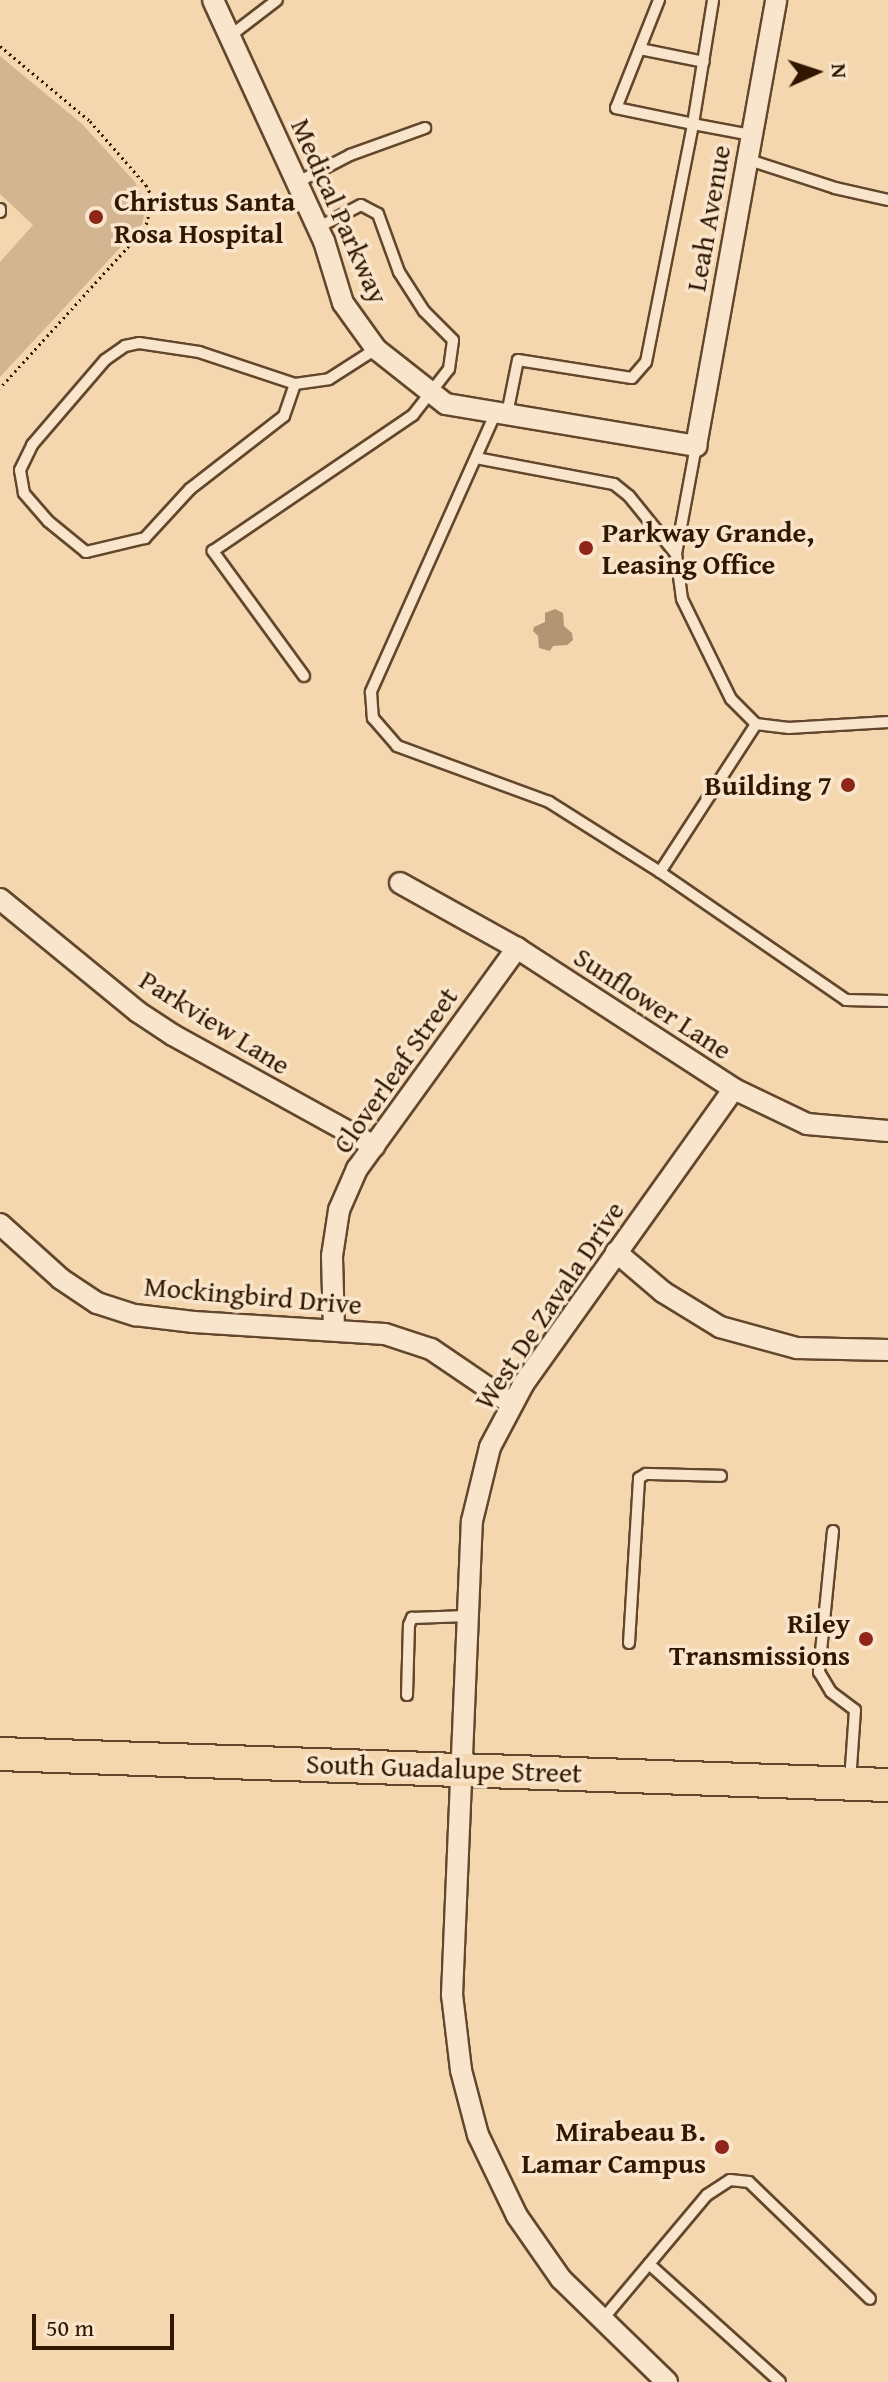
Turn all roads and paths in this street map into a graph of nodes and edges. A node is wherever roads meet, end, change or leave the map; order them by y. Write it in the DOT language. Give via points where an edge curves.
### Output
graph roads {
  1 [pos="213,0"];
  2 [pos="277,0"];
  3 [pos="659,0"];
  4 [pos="713,0"];
  5 [pos="776,0"];
  6 [pos="230,36"];
  7 [pos="0,46"];
  8 [pos="640,49"];
  9 [pos="704,62"];
  10 [pos="693,124"];
  11 [pos="425,128"];
  12 [pos="751,135"];
  13 [pos="746,159"];
  14 [pos="298,182"];
  15 [pos="888,200"];
  16 [pos="317,228"];
  17 [pos="376,349"];
  18 [pos="295,384"];
  19 [pos="0,388"];
  20 [pos="432,393"];
  21 [pos="501,413"];
  22 [pos="696,446"];
  23 [pos="476,458"];
  24 [pos="676,554"];
  25 [pos="304,676"];
  26 [pos="888,722"];
  27 [pos="756,724"];
  28 [pos="660,872"];
  29 [pos="400,883"];
  30 [pos="0,899"];
  31 [pos="517,948"];
  32 [pos="888,1001"];
  33 [pos="734,1089"];
  34 [pos="888,1131"];
  35 [pos="374,1146"];
  36 [pos="0,1224"];
  37 [pos="616,1252"];
  38 [pos="334,1329"];
  39 [pos="888,1350"];
  40 [pos="512,1404"];
  41 [pos="721,1476"];
  42 [pos="833,1531"];
  43 [pos="467,1616"];
  44 [pos="629,1643"];
  45 [pos="407,1695"];
  46 [pos="0,1754"];
  47 [pos="460,1768"];
  48 [pos="850,1783"];
  49 [pos="888,1785"];
  50 [pos="649,2264"];
  51 [pos="870,2299"];
  52 [pos="602,2320"];
  53 [pos="667,2382"];
  54 [pos="780,2382"];
  1 -- 6 [label="street, Medical Parkway"];
  2 -- 6 [label="lane"];
  3 -- 8 [label="lane"];
  4 -- 9 [label="lane"];
  5 -- 12 [label="street, Leah Avenue"];
  6 -- 14 [label="street, Medical Parkway"];
  7 -- 19 [label="path" via="90,121 153,199 145,228"];
  8 -- 9 [label="lane"];
  8 -- 10 [label="lane" via="616,108"];
  9 -- 10 [label="lane"];
  10 -- 12 [label="lane"];
  10 -- 21 [label="lane" via="646,362 632,378 518,360"];
  11 -- 14 [label="lane" via="350,155"];
  12 -- 13 [label="street, Leah Avenue"];
  13 -- 15 [label="lane"];
  13 -- 22 [label="street, Leah Avenue"];
  14 -- 16 [label="street, Medical Parkway"];
  16 -- 17 [label="street, Medical Parkway" via="343,303"];
  16 -- 20 [label="lane" via="361,205 378,214 399,272 424,311 453,340 449,369"];
  17 -- 18 [label="lane" via="329,379"];
  17 -- 20 [label="street, Medical Parkway"];
  18 -- 18 [label="lane" via="199,352 139,343 125,346 105,360 32,445 20,470 24,493 86,552 145,538 190,489 284,416"];
  20 -- 21 [label="street, Medical Parkway" via="446,404"];
  20 -- 25 [label="lane" via="413,415 213,551"];
  21 -- 22 [label="street, Medical Parkway"];
  21 -- 23 [label="lane"];
  22 -- 24 [label="lane"];
  23 -- 24 [label="lane" via="614,484"];
  23 -- 28 [label="lane" via="371,692 373,718 397,746 549,802"];
  24 -- 27 [label="lane" via="682,599 731,699"];
  26 -- 27 [label="lane" via="789,728"];
  27 -- 28 [label="lane"];
  28 -- 32 [label="lane" via="846,1000"];
  29 -- 31 [label="street, Sunflower Lane"];
  30 -- 35 [label="street, Parkview Lane" via="138,1012"];
  31 -- 33 [label="street, Sunflower Lane"];
  31 -- 35 [label="street, Cloverleaf Street"];
  33 -- 34 [label="street, Sunflower Lane" via="807,1124"];
  33 -- 37 [label="street, West De Zavala Drive"];
  35 -- 38 [label="street, Cloverleaf Street" via="339,1210 332,1256"];
  36 -- 38 [label="street, Mockingbird Drive" via="61,1279 97,1303 135,1315"];
  37 -- 39 [label="street" via="663,1292 720,1327 797,1348"];
  37 -- 40 [label="street, West De Zavala Drive"];
  38 -- 40 [label="street, Mockingbird Drive" via="385,1334 431,1349"];
  40 -- 43 [label="street, West De Zavala Drive" via="479,1482"];
  41 -- 44 [label="lane" via="639,1478"];
  42 -- 48 [label="lane" via="819,1672 831,1692 855,1710"];
  43 -- 45 [label="lane" via="412,1618"];
  43 -- 47 [label="street, West De Zavala Drive"];
  46 -- 47 [label="main road, South Guadalupe Street"];
  47 -- 48 [label="main road, South Guadalupe Street"];
  47 -- 52 [label="street, West De Zavala Drive" via="452,1995 461,2070 478,2135 517,2216 561,2279"];
  48 -- 49 [label="main road, South Guadalupe Street"];
  50 -- 51 [label="lane" via="707,2195 730,2180 749,2182"];
  50 -- 52 [label="lane"];
  50 -- 54 [label="lane"];
  52 -- 53 [label="street, West De Zavala Drive"];
}
